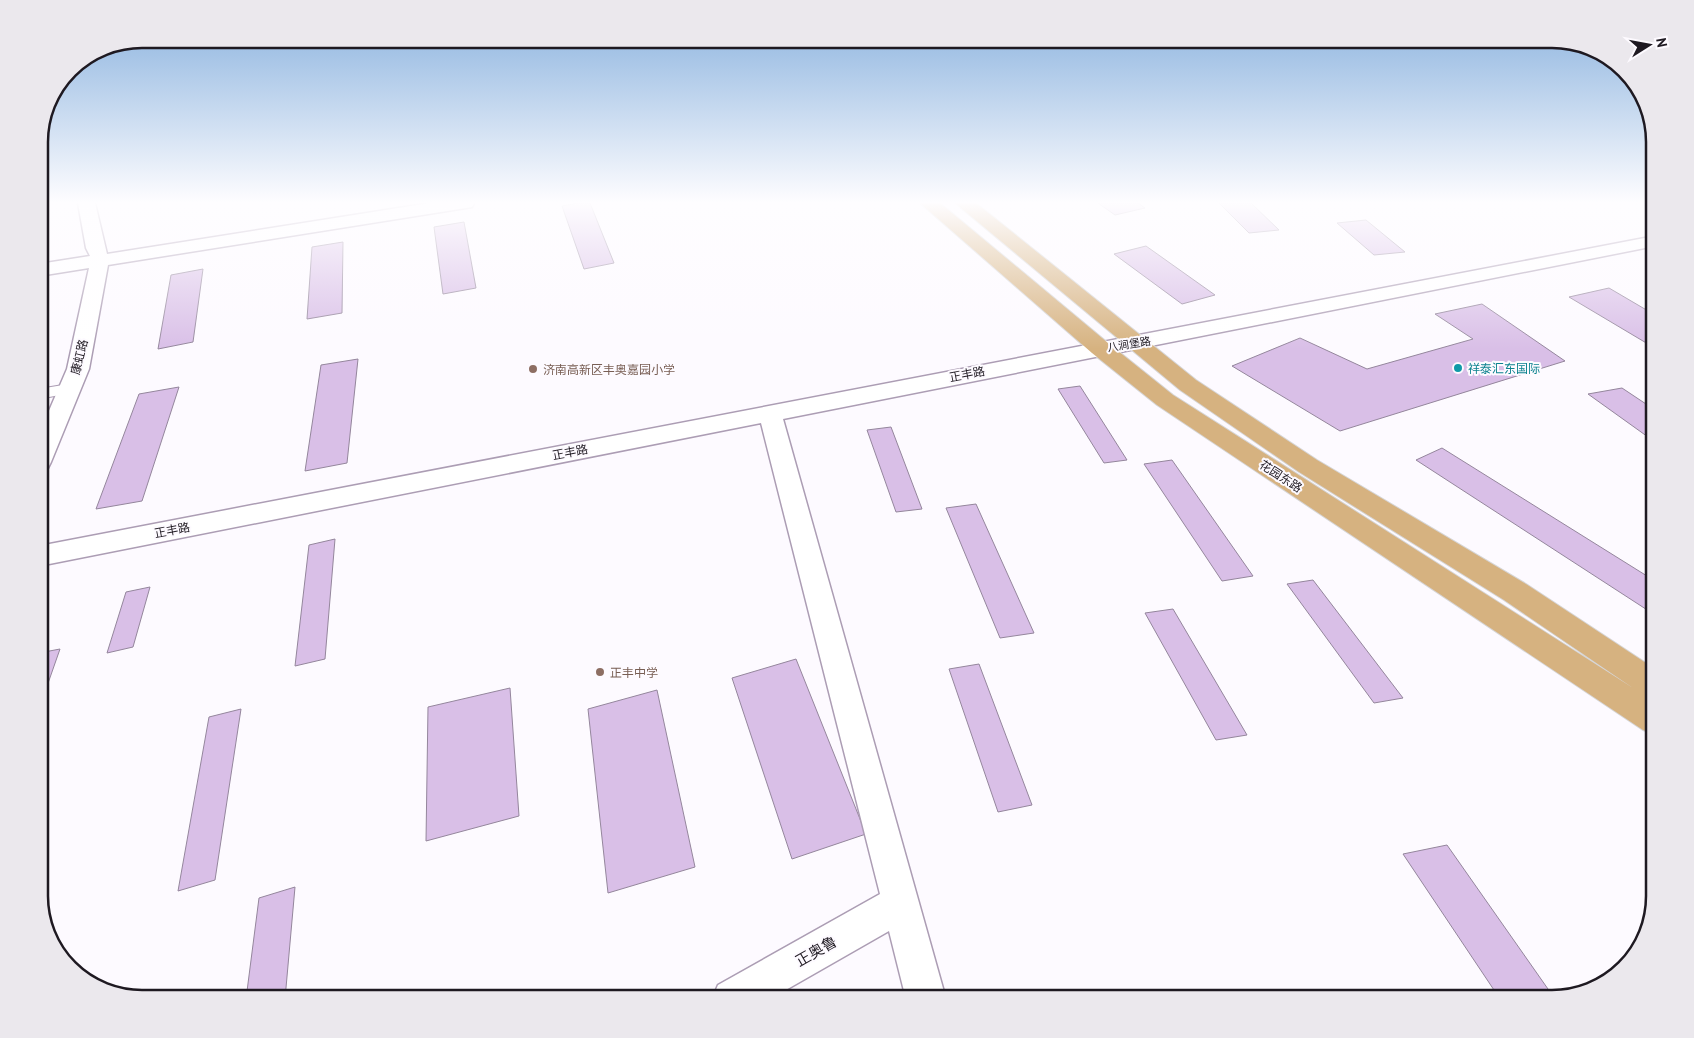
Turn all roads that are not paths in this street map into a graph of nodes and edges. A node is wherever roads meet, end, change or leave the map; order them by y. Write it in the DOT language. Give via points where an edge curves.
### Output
graph roads {
  1 [pos="112,251"];
  2 [pos="117,251"];
  3 [pos="985,251"];
  4 [pos="1023,251"];
  5 [pos="1561,251"];
  6 [pos="1600,251"];
  7 [pos="98,254"];
  8 [pos="48,257"];
  9 [pos="48,268"];
  10 [pos="1132,340"];
  11 [pos="1100,348"];
  12 [pos="69,389"];
  13 [pos="48,392"];
  14 [pos="770,413"];
  15 [pos="48,440"];
  16 [pos="48,554"];
  17 [pos="1646,680"];
  18 [pos="1646,714"];
  19 [pos="901,903"];
  20 [pos="746,991"];
  21 [pos="924,991"];
  1 -- 7 [label="street"];
  2 -- 7 [label="street"];
  3 -- 11 [label="main road, 花园东路"];
  4 -- 10 [label="main road, 花园东路"];
  5 -- 10 [label="street, 八涧堡路"];
  6 -- 10 [label="street, 八涧堡路"];
  7 -- 8 [label="street"];
  7 -- 9 [label="street"];
  7 -- 12 [label="main road, 康虹路" via="78,369"];
  10 -- 11 [label="street, 八涧堡路"];
  10 -- 17 [label="main road, 花园东路" via="1188,385 1308,466 1515,592"];
  11 -- 14 [label="street, 正丰路"];
  11 -- 18 [label="main road, 花园东路" via="1165,400"];
  12 -- 13 [label="street"];
  12 -- 15 [label="main road, 康虹路"];
  14 -- 16 [label="street, 正丰路"];
  14 -- 19 [label="street"];
  19 -- 20 [label="street, 正奥鲁"];
  19 -- 21 [label="street"];
}
